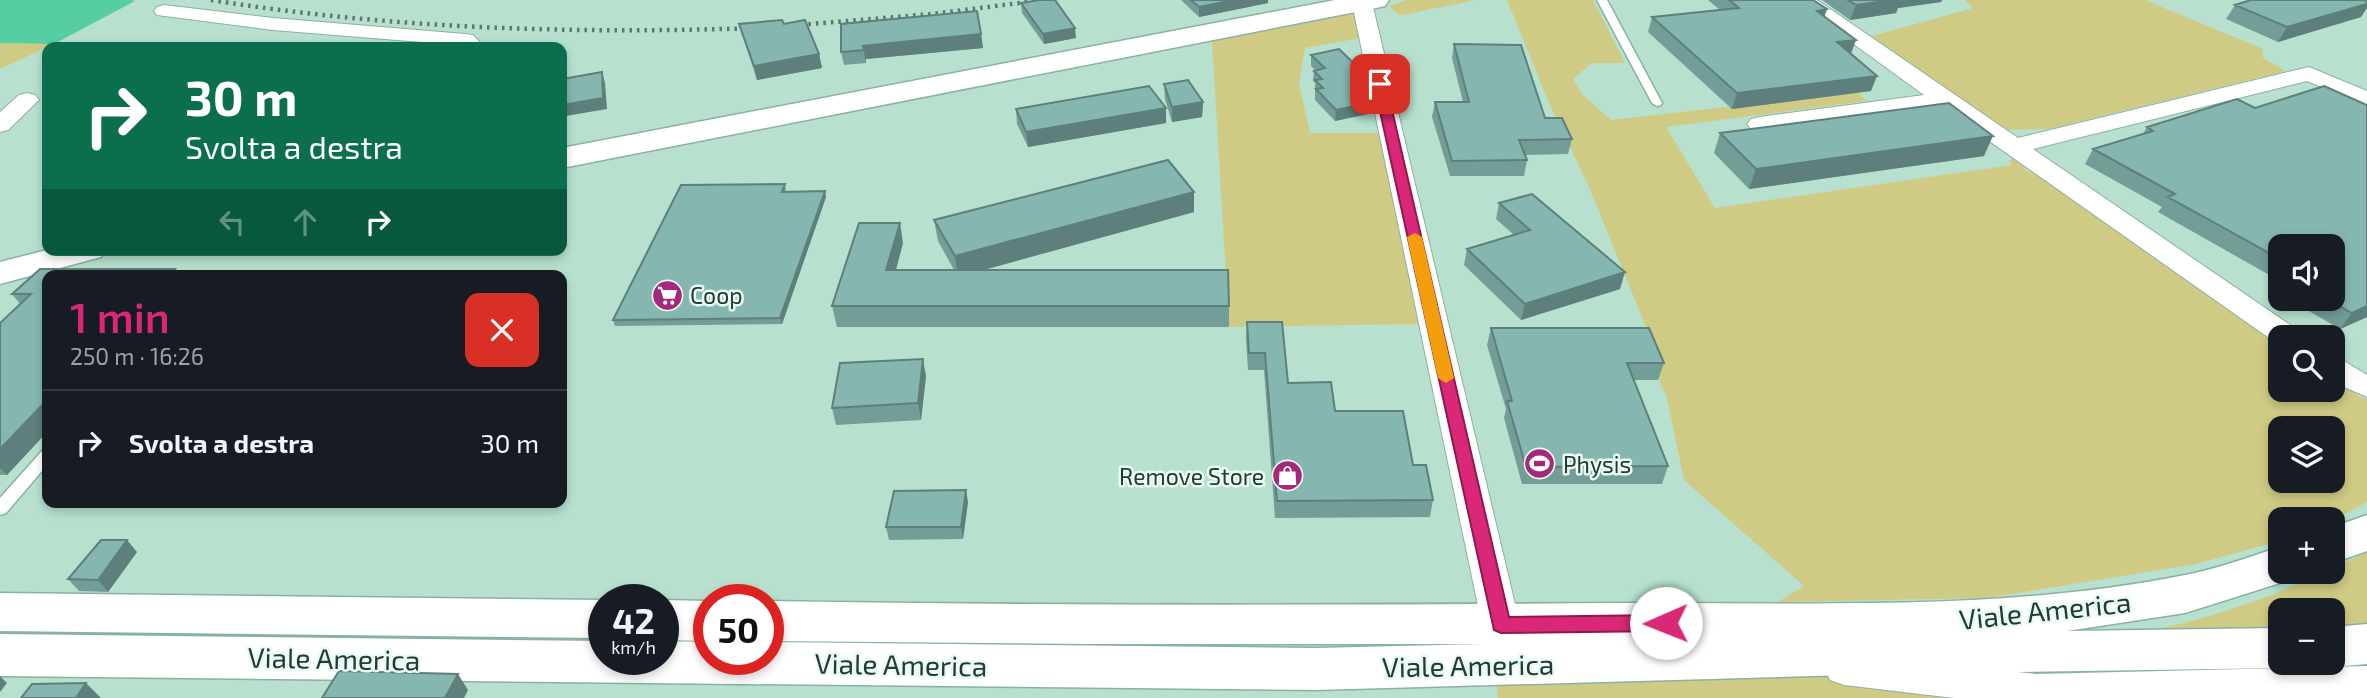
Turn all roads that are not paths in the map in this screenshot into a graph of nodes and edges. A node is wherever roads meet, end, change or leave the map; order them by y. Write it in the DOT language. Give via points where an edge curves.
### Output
graph roads {
  1 [pos="1602,0"];
  2 [pos="1803,0"];
  3 [pos="1369,1"];
  4 [pos="164,11"];
  5 [pos="467,42"];
  6 [pos="1947,99"];
  7 [pos="2367,99"];
  8 [pos="27,100"];
  9 [pos="1657,103"];
  10 [pos="1759,124"];
  11 [pos="0,125"];
  12 [pos="2015,146"];
  13 [pos="567,157"];
  14 [pos="66,256"];
  15 [pos="0,273"];
  16 [pos="2270,325"];
  17 [pos="2345,376"];
  18 [pos="2367,387"];
  19 [pos="42,461"];
  20 [pos="0,509"];
  21 [pos="2367,532"];
  22 [pos="2345,541"];
  23 [pos="2268,569"];
  24 [pos="0,612"];
  25 [pos="588,619"];
  26 [pos="784,621"];
  27 [pos="1501,625"];
  28 [pos="2367,644"];
  29 [pos="2345,646"];
  30 [pos="2268,648"];
  31 [pos="0,655"];
  32 [pos="1760,658"];
  33 [pos="2367,682"];
  1 -- 9 [label="lane"];
  2 -- 6 [label="street"];
  3 -- 13 [label="main road"];
  3 -- 27 [label="street"];
  4 -- 5 [label="street"];
  6 -- 10 [label="street"];
  6 -- 12 [label="street"];
  7 -- 12 [label="street" via="2309,74"];
  8 -- 11 [label="street"];
  12 -- 16 [label="street"];
  14 -- 15 [label="main road"];
  17 -- 18 [label="street"];
  19 -- 20 [label="lane"];
  21 -- 22 [label="main road"];
  23 -- 27 [label="main road, Viale America" via="2188,593 2039,616"];
  24 -- 25 [label="main road, Viale America"];
  26 -- 27 [label="main road, Viale America"];
  28 -- 29 [label="main road"];
  30 -- 32 [label="main road, Viale America"];
  31 -- 32 [label="main road, Viale America" via="1258,669"];
  32 -- 33 [label="street" via="2036,691"];
}
